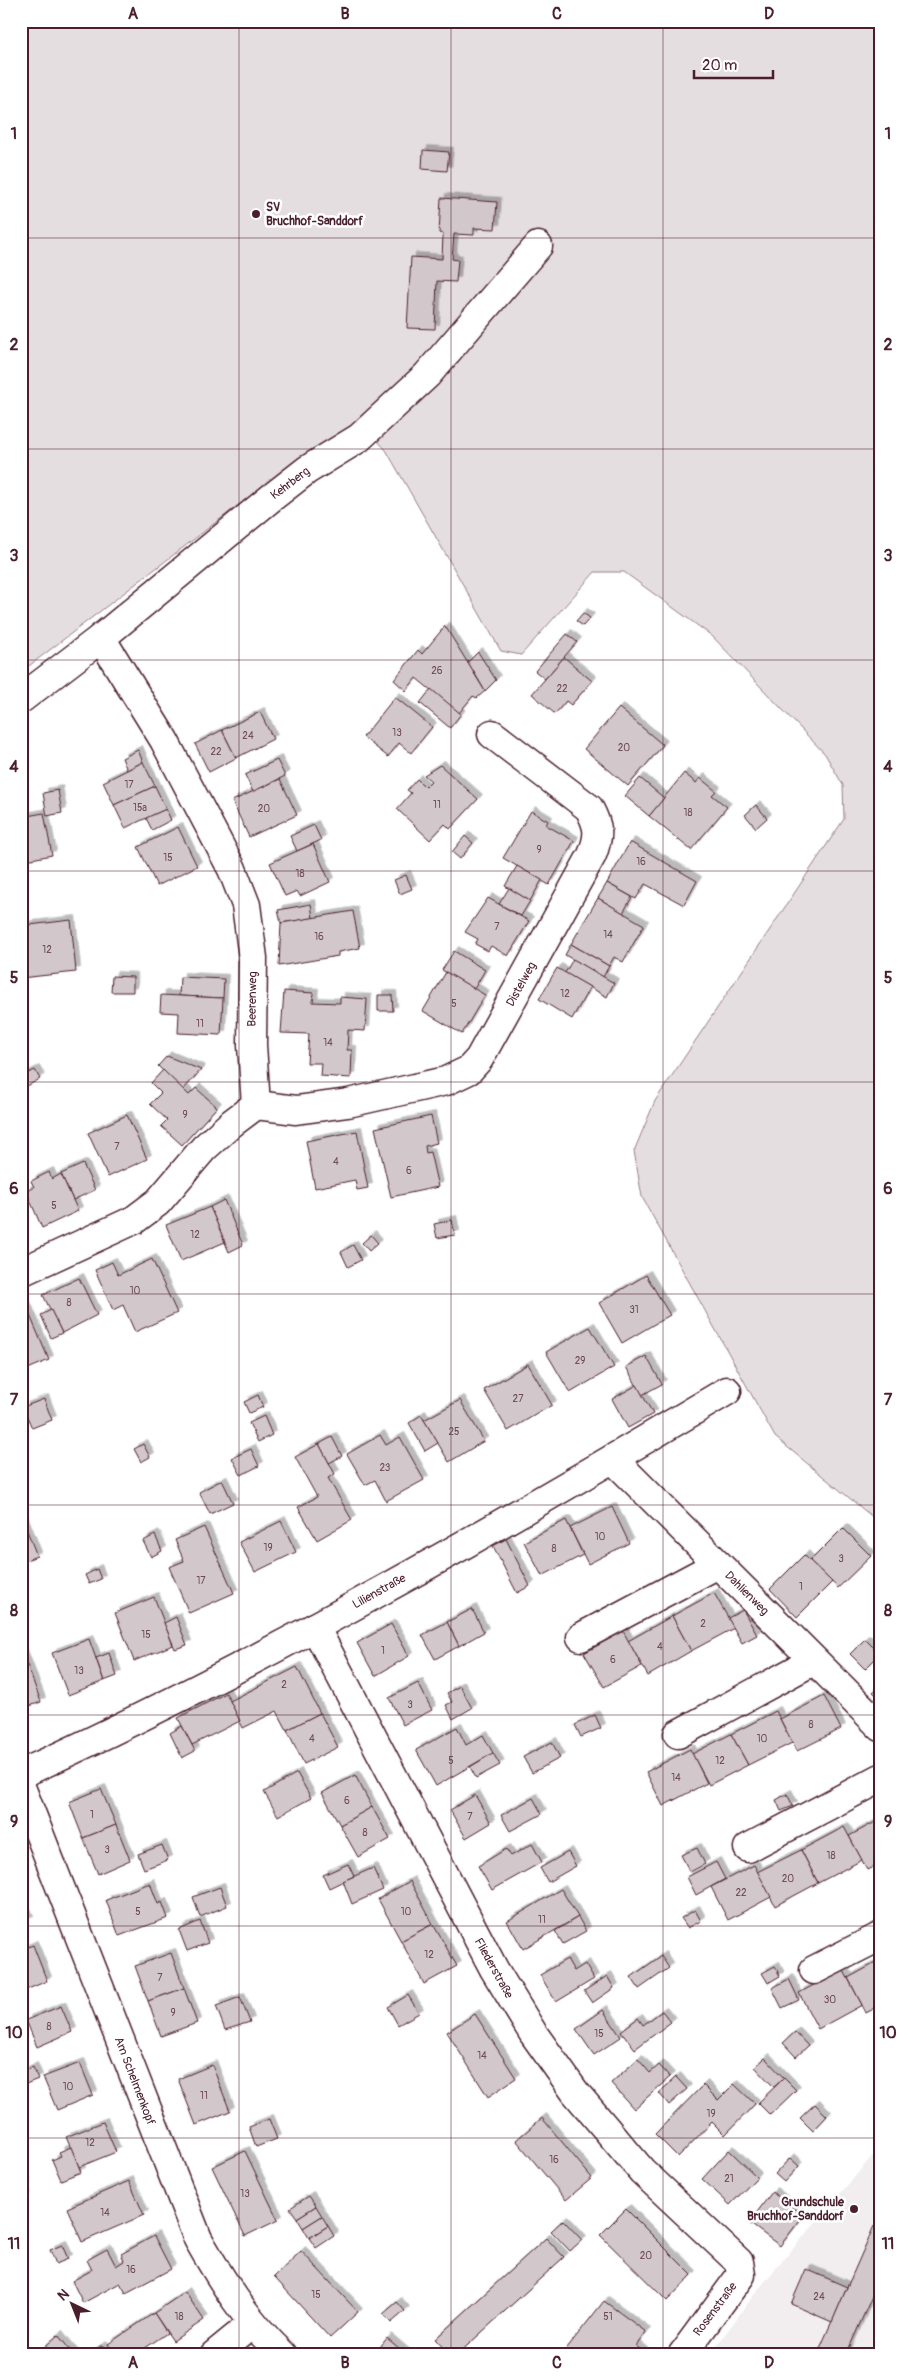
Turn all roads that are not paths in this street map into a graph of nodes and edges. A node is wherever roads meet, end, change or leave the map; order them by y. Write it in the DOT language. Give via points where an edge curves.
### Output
graph roads {
  1 [pos="538,246"];
  2 [pos="101,638"];
  3 [pos="21,699"];
  4 [pos="492,734"];
  5 [pos="256,1104"];
  6 [pos="21,1272"];
  7 [pos="727,1391"];
  8 [pos="613,1459"];
  9 [pos="718,1564"];
  10 [pos="315,1627"];
  11 [pos="581,1637"];
  12 [pos="813,1661"];
  13 [pos="881,1727"];
  14 [pos="678,1734"];
  15 [pos="21,1774"];
  16 [pos="881,1778"];
  17 [pos="21,1787"];
  18 [pos="748,1848"];
  19 [pos="881,1936"];
  20 [pos="814,1970"];
  21 [pos="739,2262"];
  22 [pos="252,2324"];
  23 [pos="214,2355"];
  24 [pos="283,2355"];
  25 [pos="682,2355"];
  1 -- 2 [label="street, Kehrberg" via="428,375 359,438 307,470"];
  2 -- 3 [label="street, Kehrberg"];
  2 -- 5 [label="street, Beerenweg" via="164,740 232,869 246,905 253,958 252,1036"];
  4 -- 5 [label="street, Distelweg" via="589,808 597,823 598,839 480,1059 469,1070 446,1082 348,1103 296,1110"];
  5 -- 6 [label="street" via="211,1142 158,1202 134,1220"];
  7 -- 8 [label="street, Lilienstraße"];
  8 -- 9 [label="street, Dahlienweg"];
  8 -- 10 [label="street, Lilienstraße"];
  9 -- 11 [label="street"];
  9 -- 12 [label="street, Dahlienweg"];
  10 -- 15 [label="street, Lilienstraße" via="203,1687"];
  10 -- 21 [label="street, Fliederstraße" via="494,1969 533,2033 575,2092 642,2171"];
  12 -- 13 [label="street, Dahlienweg"];
  12 -- 14 [label="street"];
  16 -- 18 [label="street"];
  17 -- 22 [label="street, Am Schelmenkopf" via="195,2231 226,2287"];
  19 -- 20 [label="street"];
  21 -- 25 [label="street, Rosenstraße" via="741,2275"];
  22 -- 23 [label="street"];
  22 -- 24 [label="street, Am Schelmenkopf"];
}
